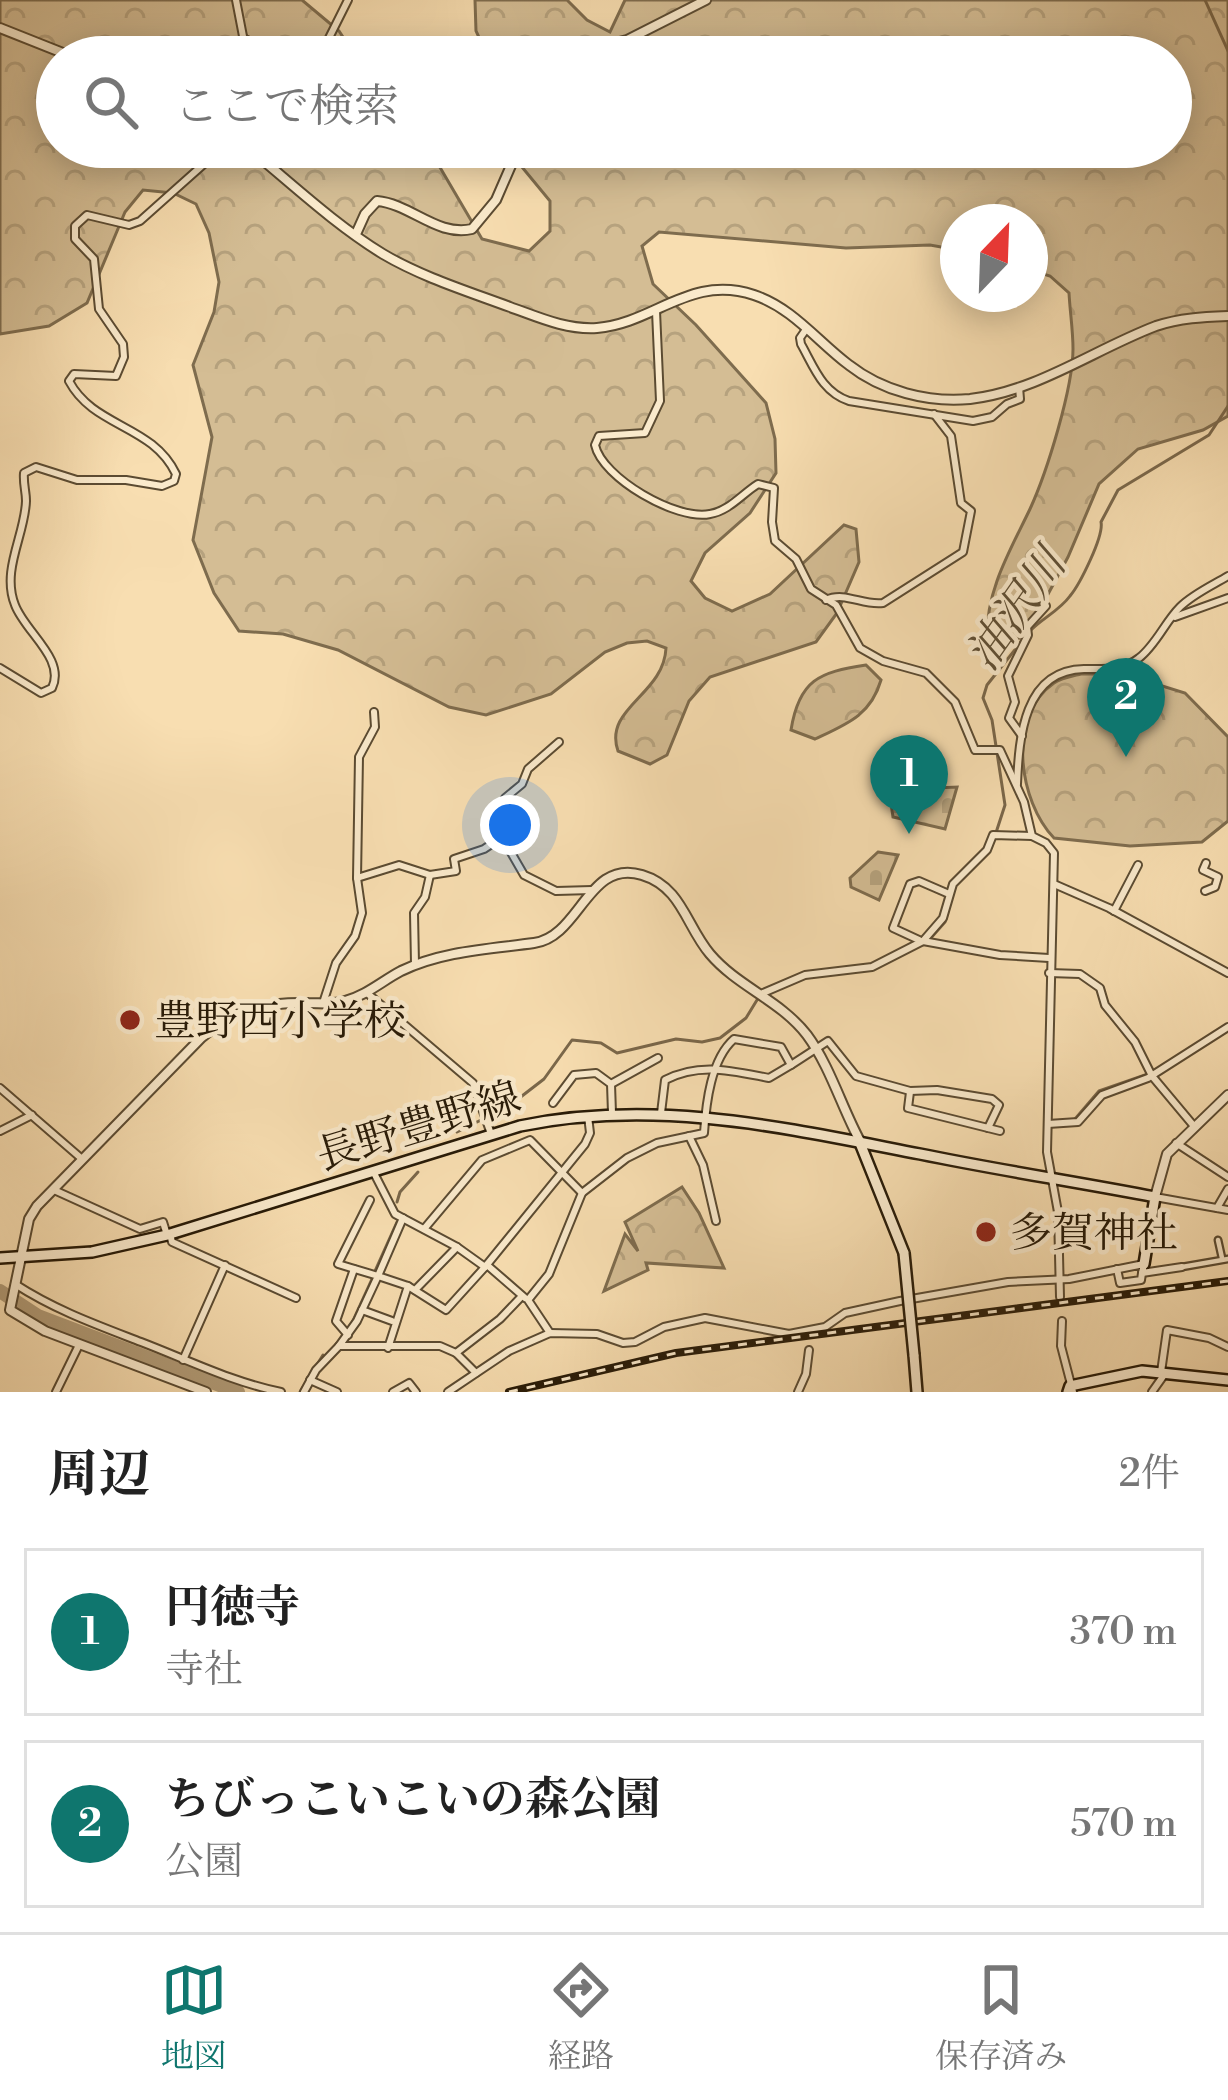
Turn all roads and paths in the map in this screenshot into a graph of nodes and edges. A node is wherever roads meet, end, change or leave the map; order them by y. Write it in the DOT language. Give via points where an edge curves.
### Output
graph roads {
  1 [pos="236,0"];
  2 [pos="348,0"];
  3 [pos="706,0"];
  4 [pos="0,28"];
  5 [pos="243,36"];
  6 [pos="331,36"];
  7 [pos="635,36"];
  8 [pos="36,42"];
  9 [pos="199,168"];
  10 [pos="273,168"];
  11 [pos="510,168"];
  12 [pos="356,234"];
  13 [pos="656,307"];
  14 [pos="1228,316"];
  15 [pos="807,328"];
  16 [pos="1019,387"];
  17 [pos="934,414"];
  18 [pos="1228,576"];
  19 [pos="1228,598"];
  20 [pos="826,600"];
  21 [pos="1046,606"];
  22 [pos="1171,618"];
  23 [pos="0,668"];
  24 [pos="374,712"];
  25 [pos="1022,736"];
  26 [pos="559,742"];
  27 [pos="1017,785"];
  28 [pos="1032,836"];
  29 [pos="502,837"];
  30 [pos="1206,862"];
  31 [pos="1138,865"];
  32 [pos="430,875"];
  33 [pos="357,878"];
  34 [pos="1054,884"];
  35 [pos="592,890"];
  36 [pos="1205,891"];
  37 [pos="949,894"];
  38 [pos="1114,911"];
  39 [pos="923,941"];
  40 [pos="1049,958"];
  41 [pos="415,967"];
  42 [pos="1049,973"];
  43 [pos="1228,973"];
  44 [pos="367,993"];
  45 [pos="763,993"];
  46 [pos="323,1003"];
  47 [pos="1228,1027"];
  48 [pos="815,1048"];
  49 [pos="658,1058"];
  50 [pos="791,1065"];
  51 [pos="718,1069"];
  52 [pos="1152,1076"];
  53 [pos="611,1084"];
  54 [pos="0,1088"];
  55 [pos="910,1091"];
  56 [pos="1228,1095"];
  57 [pos="554,1102"];
  58 [pos="661,1112"];
  59 [pos="612,1113"];
  60 [pos="588,1114"];
  61 [pos="32,1115"];
  62 [pos="705,1117"];
  63 [pos="1048,1124"];
  64 [pos="1193,1125"];
  65 [pos="988,1128"];
  66 [pos="489,1130"];
  67 [pos="0,1131"];
  68 [pos="1000,1131"];
  69 [pos="689,1136"];
  70 [pos="860,1143"];
  71 [pos="1175,1143"];
  72 [pos="82,1159"];
  73 [pos="564,1172"];
  74 [pos="374,1174"];
  75 [pos="1050,1177"];
  76 [pos="1228,1177"];
  77 [pos="1228,1189"];
  78 [pos="54,1190"];
  79 [pos="582,1193"];
  80 [pos="1156,1197"];
  81 [pos="370,1200"];
  82 [pos="1217,1208"];
  83 [pos="1228,1210"];
  84 [pos="403,1218"];
  85 [pos="716,1221"];
  86 [pos="424,1229"];
  87 [pos="168,1235"];
  88 [pos="1218,1240"];
  89 [pos="457,1247"];
  90 [pos="0,1258"];
  91 [pos="20,1258"];
  92 [pos="1225,1259"];
  93 [pos="225,1265"];
  94 [pos="486,1266"];
  95 [pos="1182,1267"];
  96 [pos="1143,1268"];
  97 [pos="354,1269"];
  98 [pos="1118,1269"];
  99 [pos="378,1276"];
  100 [pos="1061,1280"];
  101 [pos="14,1287"];
  102 [pos="412,1288"];
  103 [pos="1060,1297"];
  104 [pos="296,1298"];
  105 [pos="525,1298"];
  106 [pos="0,1304"];
  107 [pos="11,1306"];
  108 [pos="362,1310"];
  109 [pos="1062,1321"];
  110 [pos="394,1322"];
  111 [pos="550,1333"];
  112 [pos="346,1334"];
  113 [pos="79,1345"];
  114 [pos="339,1346"];
  115 [pos="1228,1347"];
  116 [pos="388,1348"];
  117 [pos="809,1350"];
  118 [pos="455,1353"];
  119 [pos="183,1360"];
  120 [pos="1163,1372"];
  121 [pos="478,1374"];
  122 [pos="310,1380"];
  123 [pos="1228,1380"];
  124 [pos="1070,1390"];
  125 [pos="56,1392"];
  126 [pos="206,1392"];
  127 [pos="281,1392"];
  128 [pos="304,1392"];
  129 [pos="337,1392"];
  130 [pos="392,1392"];
  131 [pos="416,1392"];
  132 [pos="448,1392"];
  133 [pos="798,1392"];
  134 [pos="917,1392"];
  135 [pos="1152,1392"];
  1 -- 5 [label="street"];
  2 -- 6 [label="street"];
  3 -- 7 [label="street"];
  4 -- 8 [label="street"];
  9 -- 23 [label="street" via="140,221 87,215 75,226 75,239 94,259 99,309 124,351 116,376 74,374 71,386 95,413 136,430 176,474 162,487 77,480 36,466 24,473 11,590 57,678 41,692"];
  10 -- 12 [label="street"];
  11 -- 12 [label="street" via="472,230 442,227 381,201"];
  12 -- 13 [label="street" via="451,286 566,327 600,328"];
  13 -- 15 [label="street" via="687,293 736,291 780,307"];
  13 -- 20 [label="street" via="659,401 645,433 599,436 598,458 622,482 690,514 716,514 756,484 771,486 776,541"];
  14 -- 16 [label="street" via="1156,326"];
  15 -- 16 [label="street" via="851,367 916,396 972,398"];
  15 -- 17 [label="street" via="801,344 837,397"];
  16 -- 17 [label="street" via="1021,399 983,421"];
  17 -- 20 [label="street" via="951,436 961,503 970,511 963,552 883,603"];
  18 -- 22 [label="street"];
  19 -- 22 [label="street"];
  20 -- 27 [label="street" via="860,649 926,673 955,702 975,750 997,751"];
  21 -- 25 [label="street" via="1008,676 1010,718"];
  22 -- 25 [label="street" via="1136,661 1052,674 1039,687"];
  24 -- 33 [label="street" via="359,757"];
  25 -- 27 [label="street"];
  26 -- 29 [label="street" via="505,798"];
  27 -- 28 [label="street"];
  28 -- 34 [label="street" via="1054,853"];
  28 -- 37 [label="street" via="996,834"];
  29 -- 32 [label="street" via="454,859 456,872"];
  29 -- 35 [label="street" via="524,875 556,891"];
  30 -- 36 [label="street" via="1203,870 1218,877"];
  31 -- 38 [label="street"];
  32 -- 33 [label="street" via="399,865"];
  32 -- 41 [label="street" via="414,913"];
  33 -- 46 [label="street" via="356,936 336,963"];
  34 -- 38 [label="street"];
  34 -- 40 [label="street"];
  35 -- 41 [label="street" via="542,942 481,947"];
  35 -- 45 [label="street" via="607,878 638,873 668,889 724,970"];
  37 -- 39 [label="street" via="939,926"];
  37 -- 39 [label="street" via="919,880 910,884 892,928"];
  38 -- 43 [label="street"];
  39 -- 40 [label="street"];
  39 -- 45 [label="street" via="872,967 805,975"];
  40 -- 42 [label="street"];
  41 -- 44 [label="street"];
  42 -- 52 [label="street" via="1080,974 1100,988"];
  42 -- 63 [label="street"];
  44 -- 46 [label="street"];
  44 -- 66 [label="street" via="473,1083"];
  45 -- 48 [label="street"];
  46 -- 72 [label="street" via="263,1003 222,1020"];
  47 -- 52 [label="street"];
  48 -- 50 [label="street"];
  48 -- 55 [label="street" via="828,1041 856,1076"];
  48 -- 70 [label="street"];
  49 -- 53 [label="street"];
  50 -- 51 [label="street" via="770,1078"];
  50 -- 51 [label="street" via="781,1047 734,1039"];
  51 -- 58 [label="street" via="688,1068 664,1080"];
  51 -- 62 [label="street"];
  52 -- 63 [label="street" via="1102,1095 1078,1122"];
  52 -- 64 [label="street"];
  53 -- 57 [label="street" via="596,1073 574,1076"];
  53 -- 59 [label="street"];
  54 -- 61 [label="street"];
  55 -- 65 [label="street" via="908,1108"];
  55 -- 65 [label="street" via="992,1100 999,1105"];
  56 -- 64 [label="street"];
  58 -- 59 [label="main road, 長野豊野線"];
  58 -- 62 [label="main road, 長野豊野線"];
  59 -- 60 [label="main road, 長野豊野線"];
  60 -- 66 [label="main road, 長野豊野線"];
  60 -- 73 [label="street" via="590,1132"];
  61 -- 67 [label="street"];
  61 -- 72 [label="street"];
  62 -- 69 [label="street" via="704,1132"];
  62 -- 70 [label="main road, 長野豊野線"];
  63 -- 75 [label="street"];
  64 -- 71 [label="street"];
  65 -- 68 [label="street"];
  66 -- 74 [label="main road, 長野豊野線"];
  69 -- 79 [label="street" via="627,1158"];
  69 -- 85 [label="street"];
  70 -- 75 [label="main road, 長野豊野線"];
  70 -- 134 [label="main road, bridge" via="904,1252"];
  71 -- 76 [label="street"];
  71 -- 80 [label="street"];
  72 -- 78 [label="street"];
  73 -- 79 [label="street"];
  73 -- 86 [label="street" via="530,1140 482,1160"];
  73 -- 94 [label="street"];
  74 -- 84 [label="street"];
  74 -- 87 [label="main road, 長野豊野線"];
  75 -- 80 [label="main road, 長野豊野線"];
  75 -- 100 [label="street"];
  77 -- 82 [label="street"];
  78 -- 87 [label="street" via="140,1229 163,1222"];
  78 -- 91 [label="street" via="29,1220"];
  79 -- 105 [label="street" via="549,1274"];
  80 -- 82 [label="street"];
  80 -- 96 [label="main road"];
  81 -- 97 [label="street" via="338,1264"];
  82 -- 83 [label="street"];
  84 -- 86 [label="street"];
  84 -- 99 [label="street"];
  86 -- 89 [label="street"];
  87 -- 91 [label="main road, 長野豊野線"];
  87 -- 93 [label="street"];
  88 -- 92 [label="street"];
  89 -- 94 [label="street"];
  89 -- 102 [label="street"];
  90 -- 91 [label="main road, 長野豊野線"];
  91 -- 101 [label="street"];
  92 -- 95 [label="street"];
  93 -- 104 [label="street"];
  93 -- 119 [label="street"];
  94 -- 102 [label="street" via="446,1310"];
  94 -- 105 [label="street"];
  95 -- 96 [label="street"];
  96 -- 98 [label="street"];
  96 -- 98 [label="street" via="1141,1280 1120,1283"];
  97 -- 99 [label="street"];
  97 -- 112 [label="street" via="336,1321"];
  98 -- 100 [label="street"];
  99 -- 102 [label="street"];
  99 -- 108 [label="street"];
  100 -- 103 [label="street"];
  100 -- 111 [label="street" via="884,1304 789,1334 705,1318 635,1342"];
  101 -- 107 [label="street"];
  101 -- 119 [label="street"];
  102 -- 110 [label="street"];
  105 -- 111 [label="street"];
  105 -- 118 [label="street"];
  106 -- 107 [label="street"];
  107 -- 113 [label="street"];
  108 -- 110 [label="street"];
  108 -- 112 [label="street"];
  109 -- 124 [label="street"];
  110 -- 116 [label="street"];
  111 -- 121 [label="street"];
  112 -- 114 [label="street"];
  113 -- 125 [label="street"];
  113 -- 126 [label="street"];
  114 -- 116 [label="street"];
  114 -- 122 [label="street"];
  115 -- 120 [label="street" via="1167,1330"];
  116 -- 118 [label="street" via="426,1344"];
  117 -- 133 [label="street"];
  118 -- 121 [label="street"];
  119 -- 127 [label="street"];
  120 -- 123 [label="main road"];
  120 -- 124 [label="main road" via="1105,1377"];
  120 -- 135 [label="street"];
  121 -- 132 [label="street"];
  122 -- 128 [label="street"];
  122 -- 129 [label="street"];
  130 -- 131 [label="street" via="409,1383"];
}
